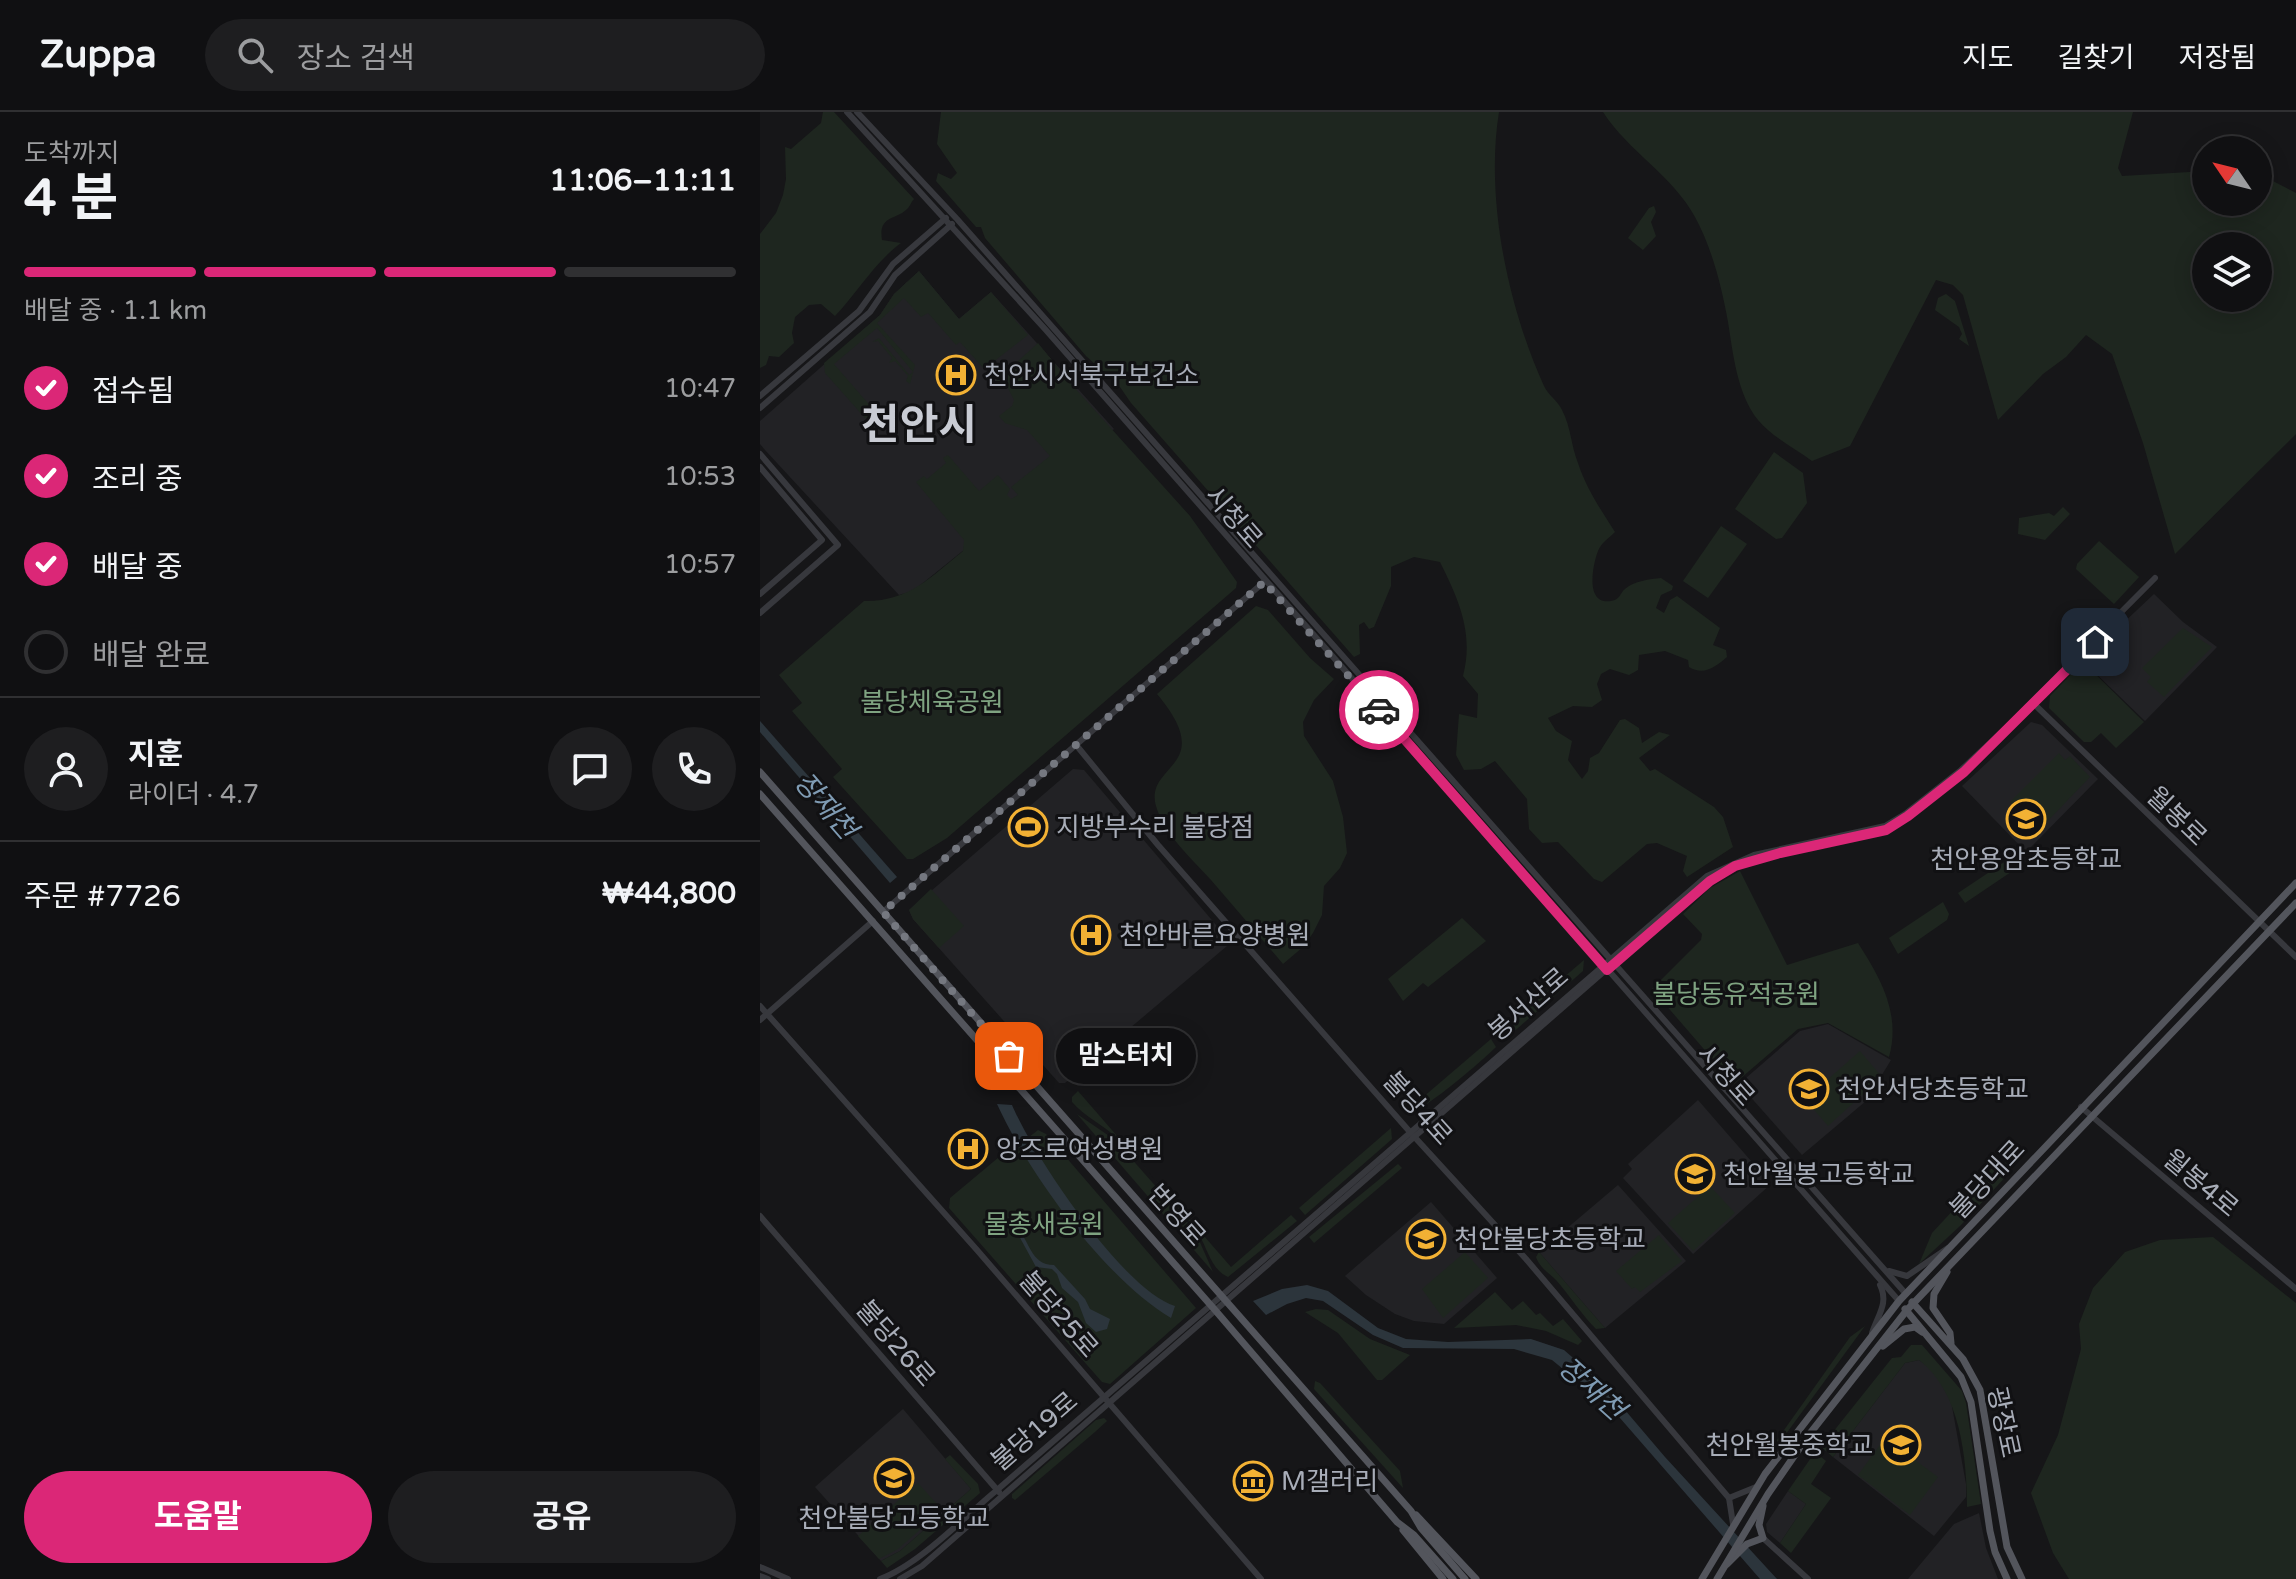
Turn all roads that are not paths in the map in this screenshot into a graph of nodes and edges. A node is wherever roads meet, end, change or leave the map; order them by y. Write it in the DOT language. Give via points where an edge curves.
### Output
graph roads {
  1 [pos="847,112"];
  2 [pos="857,112"];
  3 [pos="948,216"];
  4 [pos="957,219"];
  5 [pos="951,225"];
  6 [pos="760,396"];
  7 [pos="760,408"];
  8 [pos="760,454"];
  9 [pos="760,467"];
  10 [pos="796,563"];
  11 [pos="782,575"];
  12 [pos="1272,575"];
  13 [pos="2156,579"];
  14 [pos="1264,582"];
  15 [pos="791,586"];
  16 [pos="760,594"];
  17 [pos="774,601"];
  18 [pos="760,613"];
  19 [pos="2033,702"];
  20 [pos="1077,746"];
  21 [pos="760,772"];
  22 [pos="760,794"];
  23 [pos="2296,883"];
  24 [pos="2296,903"];
  25 [pos="883,912"];
  26 [pos="873,921"];
  27 [pos="2257,922"];
  28 [pos="2267,932"];
  29 [pos="2296,957"];
  30 [pos="1613,962"];
  31 [pos="1606,968"];
  32 [pos="760,1006"];
  33 [pos="767,1014"];
  34 [pos="760,1020"];
  35 [pos="2081,1107"];
  36 [pos="2091,1116"];
  37 [pos="1413,1134"];
  38 [pos="760,1216"];
  39 [pos="1951,1247"];
  40 [pos="1952,1263"];
  41 [pos="1882,1267"];
  42 [pos="1875,1274"];
  43 [pos="2296,1289"];
  44 [pos="1906,1294"];
  45 [pos="1224,1297"];
  46 [pos="1899,1301"];
  47 [pos="1913,1303"];
  48 [pos="1212,1307"];
  49 [pos="1907,1310"];
  50 [pos="1872,1333"];
  51 [pos="1931,1337"];
  52 [pos="1952,1345"];
  53 [pos="1871,1355"];
  54 [pos="1103,1396"];
  55 [pos="1109,1403"];
  56 [pos="1756,1487"];
  57 [pos="1000,1493"];
  58 [pos="1729,1498"];
  59 [pos="1765,1498"];
  60 [pos="1411,1511"];
  61 [pos="1397,1522"];
  62 [pos="1733,1524"];
  63 [pos="1763,1538"];
  64 [pos="1725,1565"];
  65 [pos="760,1567"];
  66 [pos="760,1576"];
  67 [pos="768,1579"];
  68 [pos="788,1579"];
  69 [pos="880,1579"];
  70 [pos="900,1579"];
  71 [pos="1261,1579"];
  72 [pos="1443,1579"];
  73 [pos="1453,1579"];
  74 [pos="1465,1579"];
  75 [pos="1476,1579"];
  76 [pos="1702,1579"];
  77 [pos="1717,1579"];
  78 [pos="1808,1579"];
  79 [pos="2007,1579"];
  80 [pos="2022,1579"];
  1 -- 3 [label="street, 시청로"];
  2 -- 3 [label="street, 시청로"];
  3 -- 4 [label="street, 시청로"];
  3 -- 5 [label="street, 시청로"];
  3 -- 6 [label="street" via="893,264 859,311"];
  4 -- 5 [label="street"];
  4 -- 12 [label="street, 시청로"];
  5 -- 7 [label="street" via="895,275 870,312"];
  5 -- 14 [label="street, 시청로"];
  8 -- 15 [label="street" via="838,545"];
  9 -- 10 [label="street" via="822,540"];
  10 -- 11 [label="street"];
  10 -- 15 [label="street" via="806,567"];
  11 -- 16 [label="street"];
  11 -- 17 [label="street" via="767,594"];
  12 -- 14 [label="street"];
  12 -- 30 [label="street, 시청로"];
  13 -- 19 [label="street, 봉서산로"];
  14 -- 20 [label="street"];
  14 -- 31 [label="street, 시청로"];
  15 -- 17 [label="street"];
  17 -- 18 [label="street"];
  19 -- 27 [label="street, 월봉로"];
  19 -- 30 [label="street, 봉서산로" via="1964,772 1886,830 1735,866"];
  20 -- 25 [label="street"];
  20 -- 37 [label="street, 불당4로"];
  21 -- 25 [label="main road, 번영로"];
  22 -- 26 [label="main road, 번영로"];
  23 -- 27 [label="main road, 불당대로"];
  24 -- 28 [label="main road, 불당대로"];
  25 -- 26 [label="main road"];
  25 -- 45 [label="main road, 번영로"];
  26 -- 33 [label="street"];
  26 -- 48 [label="main road, 번영로"];
  27 -- 28 [label="street, 월봉로"];
  27 -- 35 [label="main road, 불당대로"];
  28 -- 29 [label="street, 월봉로"];
  28 -- 36 [label="main road, 불당대로"];
  30 -- 31 [label="street, 봉서산로"];
  30 -- 41 [label="street, 시청로"];
  31 -- 37 [label="street, 봉서산로"];
  31 -- 42 [label="street, 시청로"];
  32 -- 33 [label="street, 불당25로"];
  33 -- 34 [label="street"];
  33 -- 54 [label="street, 불당25로"];
  35 -- 36 [label="street, 월봉4로"];
  35 -- 39 [label="main road, 불당대로"];
  36 -- 40 [label="main road, 불당대로"];
  36 -- 43 [label="street, 월봉4로"];
  37 -- 45 [label="street, 봉서산로"];
  37 -- 58 [label="street, 불당4로"];
  38 -- 57 [label="street, 불당26로"];
  39 -- 41 [label="street" via="1907,1276"];
  39 -- 44 [label="main road, 불당대로"];
  40 -- 47 [label="main road, 불당대로"];
  40 -- 52 [label="main road" via="1933,1300"];
  41 -- 44 [label="street, 시청로"];
  42 -- 46 [label="street, 시청로"];
  42 -- 50 [label="street" via="1885,1296"];
  44 -- 46 [label="main road, 불당대로"];
  44 -- 47 [label="main road, 광장로"];
  45 -- 48 [label="street, 봉서산로"];
  45 -- 60 [label="main road, 번영로"];
  46 -- 49 [label="main road, 시청로"];
  46 -- 50 [label="main road, 불당대로"];
  47 -- 49 [label="main road, 불당대로"];
  47 -- 52 [label="main road, 광장로"];
  48 -- 54 [label="street, 불당19로"];
  48 -- 55 [label="street, 불당19로"];
  48 -- 61 [label="main road, 번영로"];
  49 -- 51 [label="main road, 광장로"];
  49 -- 53 [label="main road, 불당대로"];
  50 -- 56 [label="main road, 불당대로"];
  51 -- 53 [label="main road" via="1915,1327 1904,1329"];
  51 -- 79 [label="main road, 광장로" via="1961,1377 1971,1402 1990,1531"];
  52 -- 80 [label="main road, 광장로" via="1980,1390 2007,1547"];
  53 -- 59 [label="main road, 불당대로"];
  54 -- 55 [label="street, 불당25로"];
  54 -- 57 [label="street, 불당19로"];
  55 -- 57 [label="street, 불당19로"];
  55 -- 71 [label="street, 불당25로"];
  56 -- 58 [label="street"];
  56 -- 62 [label="main road, 불당대로"];
  57 -- 69 [label="street, 불당19로" via="918,1557"];
  57 -- 70 [label="street, 불당19로" via="922,1566"];
  58 -- 62 [label="street"];
  59 -- 63 [label="main road" via="1759,1525"];
  59 -- 64 [label="main road, 불당대로"];
  60 -- 74 [label="main road, 번영로"];
  60 -- 75 [label="main road"];
  61 -- 72 [label="main road"];
  61 -- 73 [label="main road, 번영로"];
  62 -- 76 [label="main road, 불당대로"];
  63 -- 64 [label="main road" via="1749,1542"];
  63 -- 78 [label="street"];
  64 -- 77 [label="main road"];
  65 -- 68 [label="street"];
  66 -- 67 [label="street"];
}
